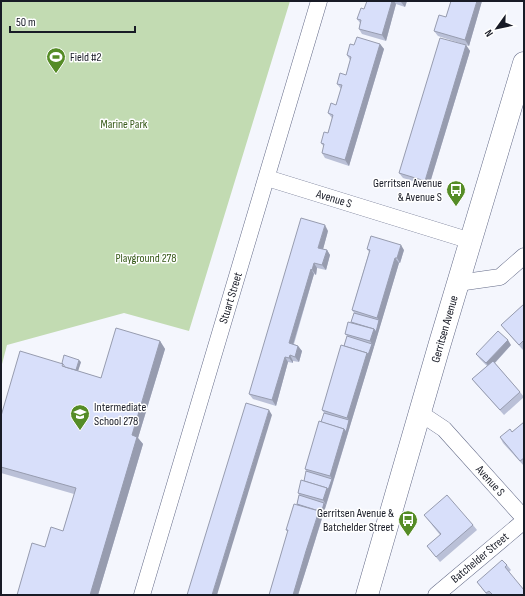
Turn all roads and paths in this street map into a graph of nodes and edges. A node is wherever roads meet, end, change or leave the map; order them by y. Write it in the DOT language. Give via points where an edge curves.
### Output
graph roads {
  1 [pos="320,1"];
  2 [pos="524,63"];
  3 [pos="267,178"];
  4 [pos="471,241"];
  5 [pos="524,256"];
  6 [pos="458,283"];
  7 [pos="420,413"];
  8 [pos="524,520"];
  9 [pos="142,595"];
  10 [pos="367,595"];
  11 [pos="436,595"];
  1 -- 3 [label="street, Stuart Street"];
  2 -- 4 [label="main road, Gerritsen Avenue"];
  3 -- 4 [label="street, Avenue S"];
  3 -- 9 [label="street, Stuart Street"];
  4 -- 6 [label="main road, Gerritsen Avenue"];
  5 -- 6 [label="street" via="500,277"];
  6 -- 7 [label="main road, Gerritsen Avenue"];
  7 -- 8 [label="street, Avenue S" via="444,429"];
  7 -- 10 [label="main road, Gerritsen Avenue"];
  8 -- 11 [label="street, Batchelder Street"];
}
